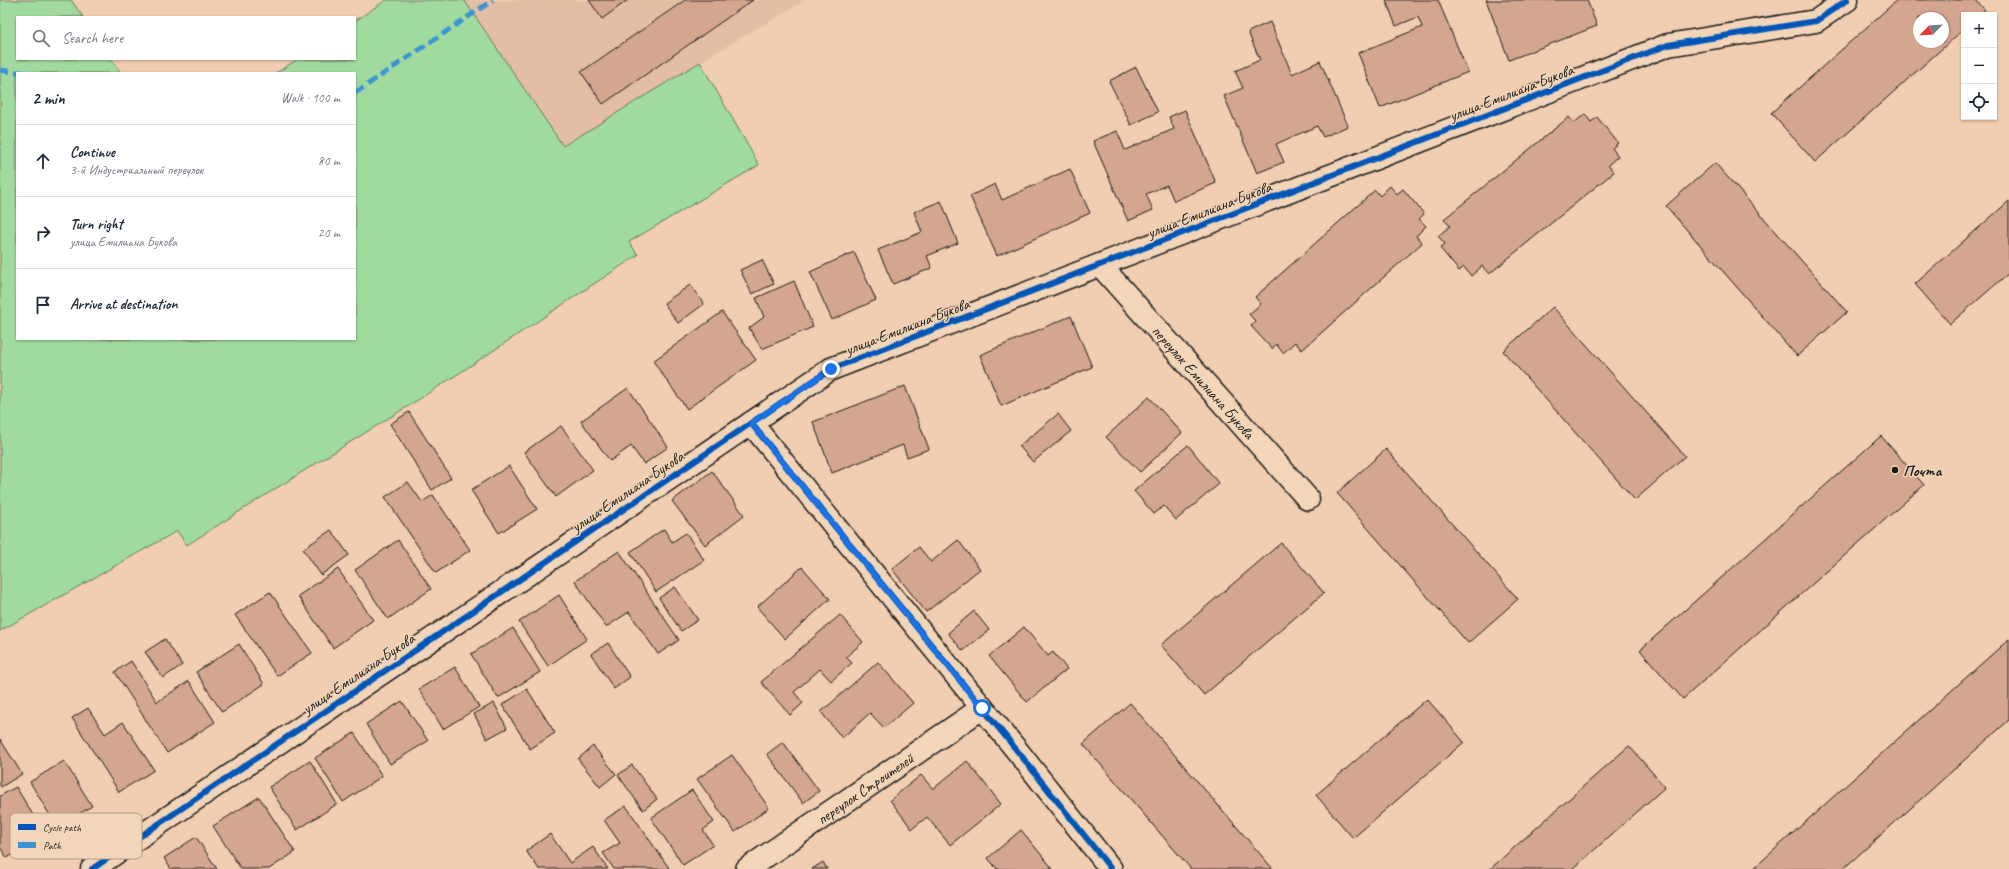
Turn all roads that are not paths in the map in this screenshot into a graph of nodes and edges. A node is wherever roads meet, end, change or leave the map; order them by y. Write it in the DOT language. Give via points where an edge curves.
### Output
graph roads {
  1 [pos="1847,0"];
  2 [pos="1100,265"];
  3 [pos="751,423"];
  4 [pos="1308,499"];
  5 [pos="982,708"];
  6 [pos="142,835"];
  7 [pos="107,859"];
  8 [pos="92,869"];
  9 [pos="747,869"];
  10 [pos="1110,869"];
  1 -- 2 [label="street, улица Емилиана Букова" via="1816,21 1668,45"];
  2 -- 3 [label="street, улица Емилиана Букова" via="831,369"];
  2 -- 4 [label="street, переулок Емилиана Букова"];
  3 -- 5 [label="street"];
  3 -- 6 [label="street, улица Емилиана Букова"];
  5 -- 9 [label="street, переулок Строителей"];
  5 -- 10 [label="street"];
  7 -- 8 [label="street, улица Емилиана Букова"];
}
